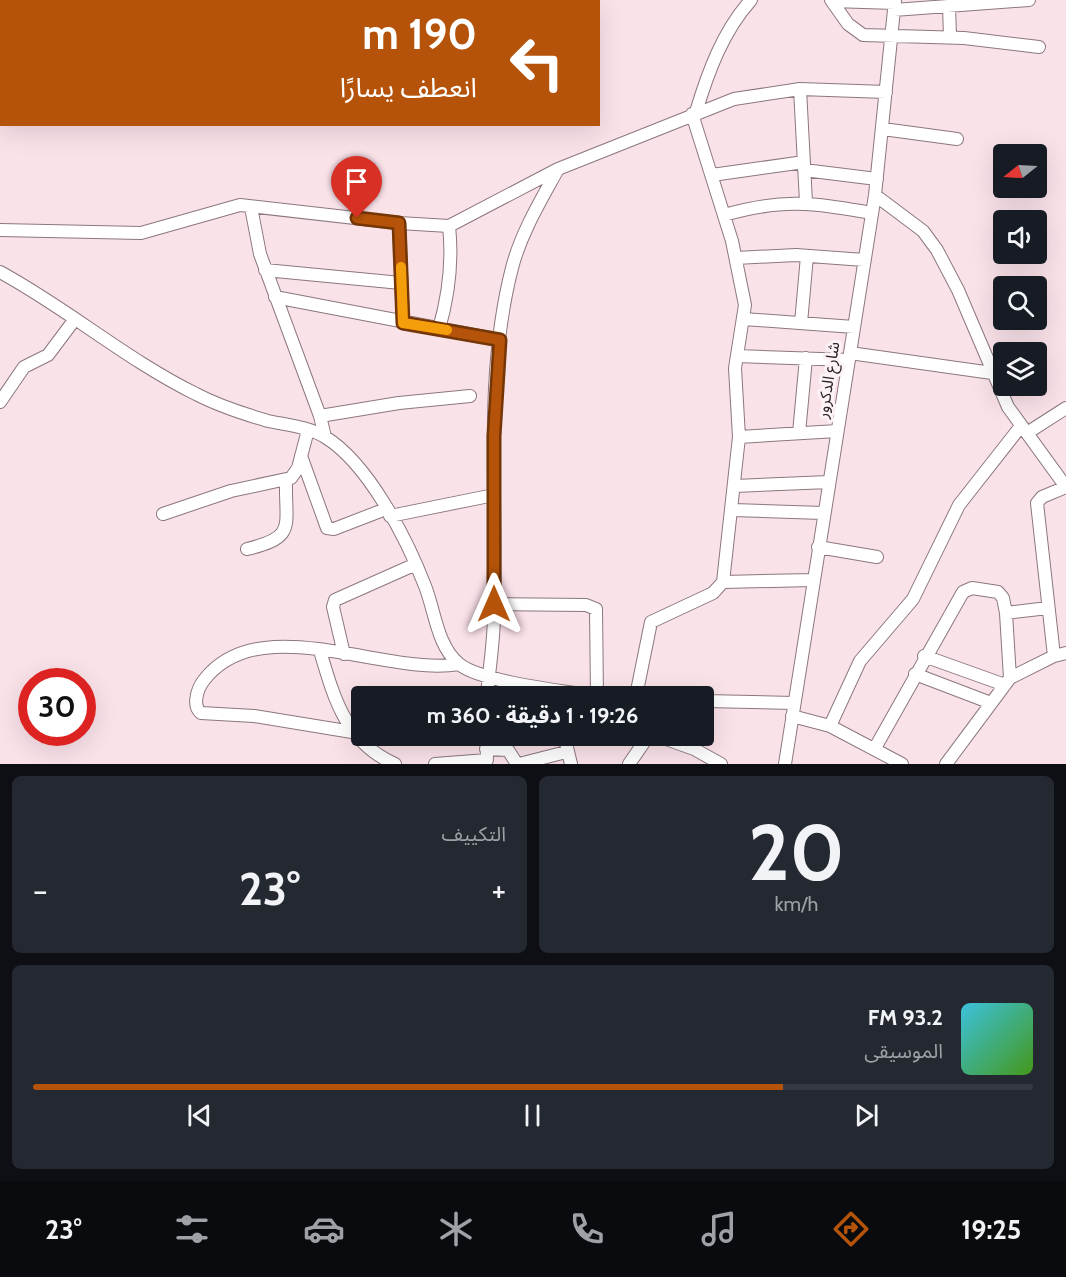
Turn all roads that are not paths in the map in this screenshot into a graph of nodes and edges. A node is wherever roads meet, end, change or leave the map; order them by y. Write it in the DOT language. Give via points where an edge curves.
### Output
graph roads {
  1 [pos="752,0"];
  2 [pos="1029,0"];
  3 [pos="832,1"];
  4 [pos="895,4"];
  5 [pos="949,6"];
  6 [pos="891,36"];
  7 [pos="950,37"];
  8 [pos="1039,47"];
  9 [pos="800,89"];
  10 [pos="886,92"];
  11 [pos="694,113"];
  12 [pos="883,129"];
  13 [pos="957,139"];
  14 [pos="804,166"];
  15 [pos="558,169"];
  16 [pos="712,175"];
  17 [pos="877,179"];
  18 [pos="875,195"];
  19 [pos="806,202"];
  20 [pos="250,207"];
  21 [pos="872,213"];
  22 [pos="724,215"];
  23 [pos="399,223"];
  24 [pos="449,226"];
  25 [pos="0,230"];
  26 [pos="807,256"];
  27 [pos="736,258"];
  28 [pos="864,260"];
  29 [pos="265,270"];
  30 [pos="0,272"];
  31 [pos="401,283"];
  32 [pos="274,297"];
  33 [pos="744,319"];
  34 [pos="75,320"];
  35 [pos="403,323"];
  36 [pos="801,323"];
  37 [pos="854,327"];
  38 [pos="439,329"];
  39 [pos="500,340"];
  40 [pos="737,356"];
  41 [pos="849,357"];
  42 [pos="806,358"];
  43 [pos="993,373"];
  44 [pos="470,396"];
  45 [pos="1003,396"];
  46 [pos="0,402"];
  47 [pos="1066,408"];
  48 [pos="320,416"];
  49 [pos="1024,429"];
  50 [pos="308,430"];
  51 [pos="837,431"];
  52 [pos="799,433"];
  53 [pos="325,437"];
  54 [pos="738,437"];
  55 [pos="301,456"];
  56 [pos="286,481"];
  57 [pos="828,482"];
  58 [pos="735,486"];
  59 [pos="1066,487"];
  60 [pos="494,495"];
  61 [pos="733,510"];
  62 [pos="388,513"];
  63 [pos="823,513"];
  64 [pos="163,514"];
  65 [pos="818,547"];
  66 [pos="247,549"];
  67 [pos="877,557"];
  68 [pos="416,564"];
  69 [pos="812,580"];
  70 [pos="723,582"];
  71 [pos="494,604"];
  72 [pos="1048,608"];
  73 [pos="1006,613"];
  74 [pos="320,651"];
  75 [pos="344,654"];
  76 [pos="1060,655"];
  77 [pos="924,656"];
  78 [pos="459,664"];
  79 [pos="915,674"];
  80 [pos="489,676"];
  81 [pos="1007,681"];
  82 [pos="488,686"];
  83 [pos="530,686"];
  84 [pos="596,686"];
  85 [pos="638,686"];
  86 [pos="714,702"];
  87 [pos="991,703"];
  88 [pos="793,709"];
  89 [pos="830,726"];
  90 [pos="351,730"];
  91 [pos="351,732"];
  92 [pos="366,746"];
  93 [pos="641,746"];
  94 [pos="688,746"];
  95 [pos="875,748"];
  96 [pos="487,757"];
  97 [pos="568,758"];
  98 [pos="395,764"];
  99 [pos="435,764"];
  100 [pos="518,764"];
  101 [pos="629,764"];
  102 [pos="721,764"];
  103 [pos="785,764"];
  104 [pos="902,764"];
  105 [pos="946,764"];
  1 -- 11 [label="street" via="723,41"];
  2 -- 5 [label="street"];
  3 -- 4 [label="street"];
  3 -- 6 [label="street" via="855,31"];
  4 -- 5 [label="street"];
  4 -- 6 [label="street, شارع الدكرور"];
  5 -- 7 [label="street"];
  6 -- 7 [label="street"];
  6 -- 10 [label="street, شارع الدكرور"];
  7 -- 8 [label="street"];
  9 -- 10 [label="street"];
  9 -- 11 [label="street" via="753,94"];
  9 -- 14 [label="street"];
  10 -- 12 [label="street, شارع الدكرور"];
  11 -- 15 [label="street"];
  11 -- 16 [label="street"];
  12 -- 13 [label="street"];
  12 -- 17 [label="street, شارع الدكرور"];
  14 -- 16 [label="street"];
  14 -- 17 [label="street"];
  14 -- 19 [label="street"];
  15 -- 24 [label="street"];
  15 -- 39 [label="street" via="518,248"];
  16 -- 22 [label="street"];
  17 -- 18 [label="street, شارع الدكرور"];
  18 -- 21 [label="street, شارع الدكرور"];
  18 -- 43 [label="street" via="923,231 938,250"];
  19 -- 21 [label="street"];
  19 -- 22 [label="street" via="767,205"];
  20 -- 23 [label="street"];
  20 -- 25 [label="street" via="226,207 141,233"];
  20 -- 29 [label="street"];
  21 -- 28 [label="street, شارع الدكرور"];
  22 -- 27 [label="street"];
  23 -- 24 [label="street"];
  23 -- 31 [label="street"];
  24 -- 38 [label="street" via="449,286"];
  26 -- 27 [label="street"];
  26 -- 28 [label="street"];
  26 -- 36 [label="street"];
  27 -- 33 [label="street" via="744,293"];
  28 -- 37 [label="street, شارع الدكرور"];
  29 -- 31 [label="street"];
  29 -- 32 [label="street"];
  30 -- 34 [label="street"];
  31 -- 35 [label="street"];
  32 -- 35 [label="street"];
  32 -- 48 [label="street"];
  33 -- 36 [label="street"];
  33 -- 40 [label="street"];
  34 -- 46 [label="street" via="48,355 24,367"];
  34 -- 50 [label="street" via="197,395 261,419"];
  35 -- 38 [label="street"];
  36 -- 37 [label="street"];
  37 -- 41 [label="street, شارع الدكرور"];
  38 -- 39 [label="street"];
  39 -- 60 [label="street"];
  40 -- 42 [label="street"];
  40 -- 54 [label="street"];
  41 -- 42 [label="street"];
  41 -- 43 [label="street"];
  41 -- 51 [label="street, شارع الدكرور"];
  42 -- 52 [label="street"];
  44 -- 48 [label="street"];
  45 -- 49 [label="street"];
  47 -- 49 [label="street"];
  48 -- 53 [label="street"];
  49 -- 59 [label="street"];
  49 -- 89 [label="street" via="959,505 914,599 860,662"];
  50 -- 53 [label="street"];
  50 -- 55 [label="street"];
  51 -- 52 [label="street"];
  51 -- 57 [label="street, شارع الدكرور"];
  52 -- 54 [label="street"];
  53 -- 62 [label="street" via="349,458"];
  54 -- 58 [label="street"];
  55 -- 56 [label="street" via="295,475"];
  55 -- 62 [label="street" via="327,528"];
  56 -- 64 [label="street" via="231,491"];
  56 -- 66 [label="street" via="282,535 273,543"];
  57 -- 58 [label="street"];
  57 -- 63 [label="street, شارع الدكرور"];
  58 -- 61 [label="street"];
  59 -- 72 [label="street" via="1036,503"];
  60 -- 62 [label="street"];
  60 -- 71 [label="street"];
  61 -- 63 [label="street"];
  61 -- 70 [label="street"];
  62 -- 68 [label="street"];
  63 -- 65 [label="street, شارع الدكرور"];
  65 -- 67 [label="street"];
  65 -- 69 [label="street, شارع الدكرور"];
  68 -- 75 [label="street" via="334,600"];
  68 -- 78 [label="street" via="443,642"];
  69 -- 70 [label="street"];
  69 -- 88 [label="street, شارع الدكرور"];
  70 -- 85 [label="street" via="713,593 651,622"];
  71 -- 80 [label="street"];
  71 -- 84 [label="street" via="586,605 596,609"];
  72 -- 73 [label="street"];
  72 -- 76 [label="street"];
  73 -- 77 [label="street" via="999,592 966,590"];
  73 -- 81 [label="street"];
  74 -- 75 [label="street"];
  74 -- 90 [label="street" via="334,698"];
  74 -- 91 [label="street" via="277,646 240,654 226,661 200,685 197,711"];
  75 -- 78 [label="street" via="433,666"];
  76 -- 81 [label="street"];
  77 -- 79 [label="street"];
  77 -- 81 [label="street"];
  78 -- 80 [label="street"];
  79 -- 87 [label="street"];
  79 -- 95 [label="street"];
  80 -- 82 [label="street"];
  80 -- 83 [label="street"];
  81 -- 87 [label="street"];
  86 -- 88 [label="street"];
  87 -- 105 [label="street"];
  88 -- 89 [label="street"];
  88 -- 103 [label="street, شارع الدكرور"];
  89 -- 95 [label="street"];
  92 -- 98 [label="street"];
  93 -- 101 [label="street"];
  94 -- 102 [label="street"];
  95 -- 104 [label="street"];
  96 -- 99 [label="street"];
  96 -- 100 [label="street" via="508,750"];
  97 -- 100 [label="street"];
}
